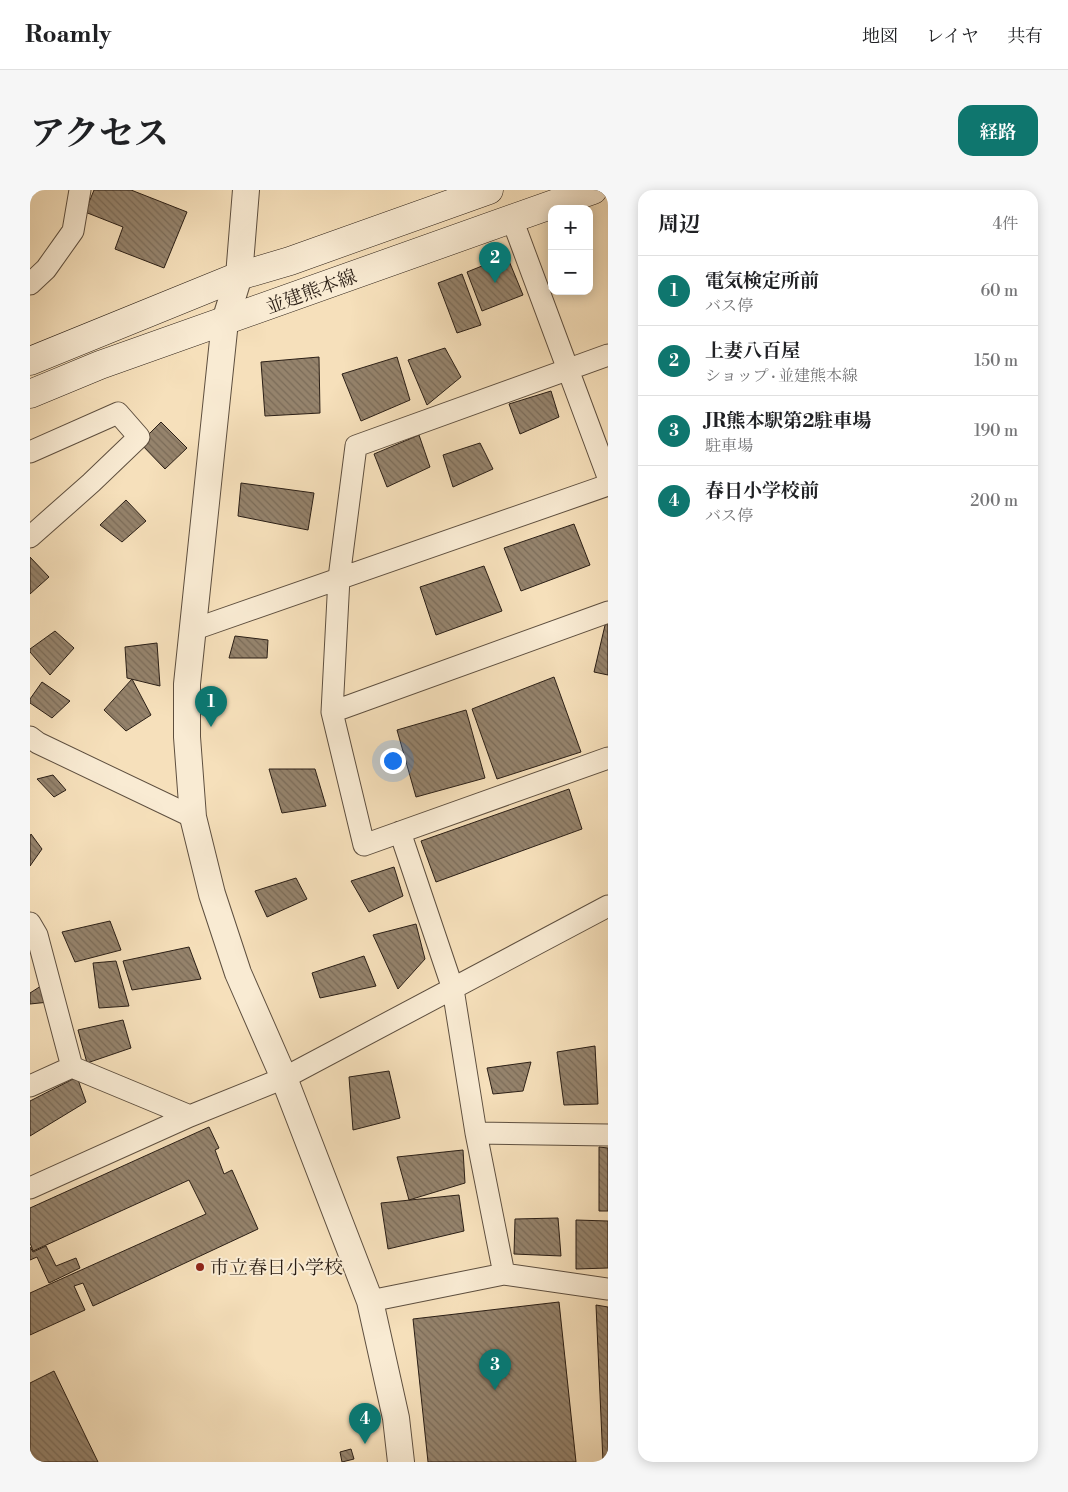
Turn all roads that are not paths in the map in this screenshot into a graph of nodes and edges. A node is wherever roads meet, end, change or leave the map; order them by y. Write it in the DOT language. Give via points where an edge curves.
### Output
graph roads {
  1 [pos="80,190"];
  2 [pos="246,190"];
  3 [pos="489,190"];
  4 [pos="593,190"];
  5 [pos="512,219"];
  6 [pos="239,276"];
  7 [pos="30,284"];
  8 [pos="225,321"];
  9 [pos="608,355"];
  10 [pos="30,361"];
  11 [pos="568,369"];
  12 [pos="30,394"];
  13 [pos="30,452"];
  14 [pos="608,477"];
  15 [pos="608,485"];
  16 [pos="30,537"];
  17 [pos="339,578"];
  18 [pos="608,612"];
  19 [pos="192,630"];
  20 [pos="332,712"];
  21 [pos="30,737"];
  22 [pos="608,758"];
  23 [pos="193,817"];
  24 [pos="400,832"];
  25 [pos="608,906"];
  26 [pos="30,923"];
  27 [pos="453,989"];
  28 [pos="72,1067"];
  29 [pos="284,1078"];
  30 [pos="30,1086"];
  31 [pos="190,1116"];
  32 [pos="476,1133"];
  33 [pos="608,1135"];
  34 [pos="30,1188"];
  35 [pos="504,1274"];
  36 [pos="608,1289"];
  37 [pos="370,1301"];
  38 [pos="401,1462"];
  1 -- 7 [label="street" via="73,231 46,269"];
  2 -- 6 [label="street"];
  3 -- 6 [label="main road, 並建熊本線"];
  4 -- 5 [label="main road, 並建熊本線"];
  5 -- 8 [label="main road, 並建熊本線"];
  5 -- 11 [label="street"];
  6 -- 8 [label="street"];
  6 -- 10 [label="main road, 並建熊本線"];
  8 -- 12 [label="main road, 並建熊本線" via="100,365"];
  8 -- 19 [label="street"];
  9 -- 11 [label="street"];
  11 -- 14 [label="street"];
  11 -- 17 [label="street" via="356,446"];
  13 -- 16 [label="street" via="118,413 139,437"];
  15 -- 17 [label="street"];
  17 -- 19 [label="street"];
  17 -- 20 [label="street"];
  18 -- 20 [label="street"];
  19 -- 23 [label="street" via="187,736"];
  20 -- 24 [label="street" via="364,845"];
  21 -- 23 [label="street"];
  22 -- 24 [label="street"];
  23 -- 29 [label="street" via="212,894 238,973"];
  24 -- 27 [label="street"];
  25 -- 27 [label="street"];
  26 -- 28 [label="street" via="37,935"];
  27 -- 29 [label="street"];
  27 -- 32 [label="street"];
  28 -- 30 [label="street"];
  28 -- 31 [label="street"];
  29 -- 31 [label="street"];
  29 -- 37 [label="street"];
  31 -- 34 [label="street"];
  32 -- 33 [label="street"];
  32 -- 35 [label="street"];
  35 -- 36 [label="street"];
  35 -- 37 [label="street"];
  37 -- 38 [label="street" via="396,1418"];
}
